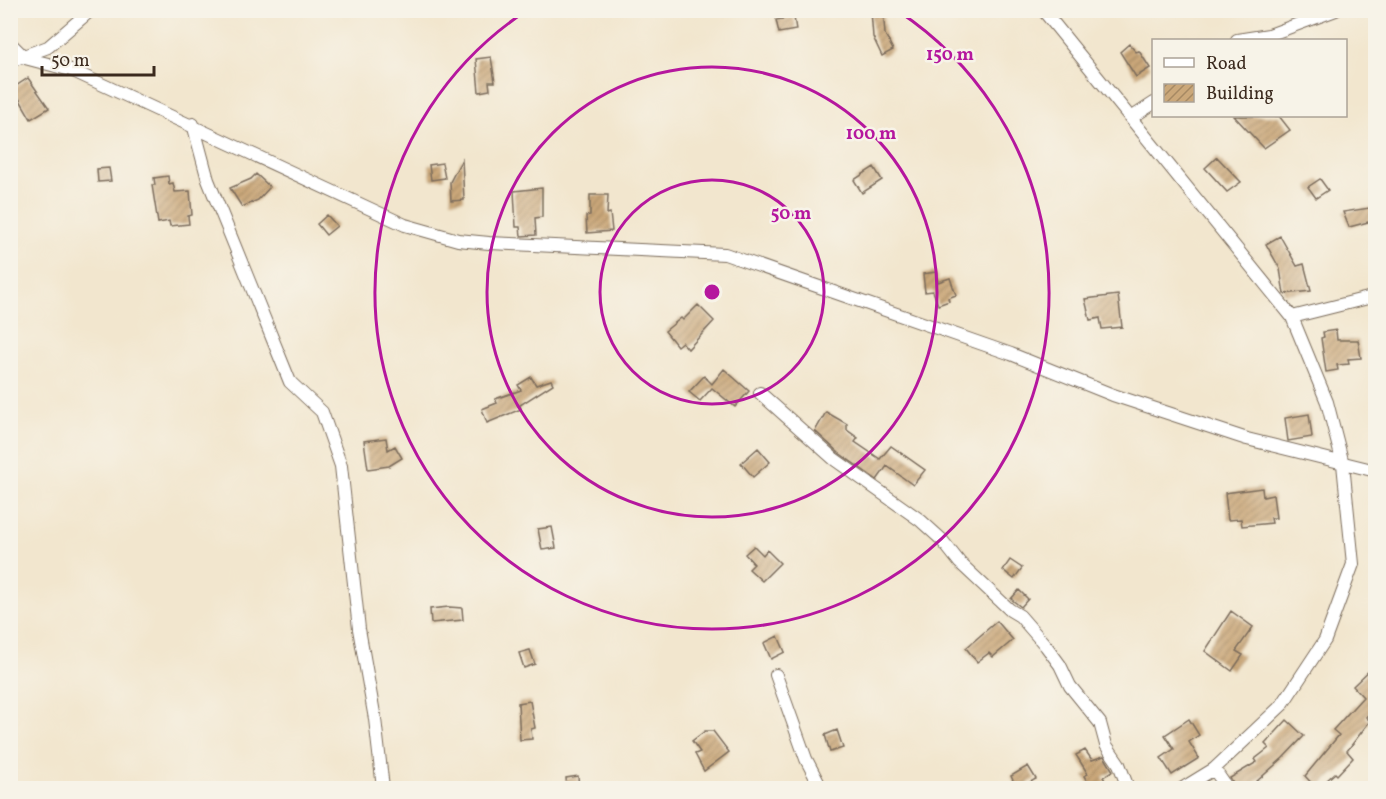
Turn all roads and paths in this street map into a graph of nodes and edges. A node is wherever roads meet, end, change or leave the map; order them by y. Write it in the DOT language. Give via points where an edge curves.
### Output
graph roads {
  1 [pos="91,10"];
  2 [pos="1043,10"];
  3 [pos="1336,10"];
  4 [pos="1243,39"];
  5 [pos="10,43"];
  6 [pos="26,58"];
  7 [pos="10,61"];
  8 [pos="1152,104"];
  9 [pos="1131,118"];
  10 [pos="194,124"];
  11 [pos="1376,296"];
  12 [pos="1292,317"];
  13 [pos="760,393"];
  14 [pos="1343,464"];
  15 [pos="1376,471"];
  16 [pos="776,675"];
  17 [pos="1214,769"];
  18 [pos="383,789"];
  19 [pos="821,789"];
  20 [pos="1128,789"];
  21 [pos="1183,789"];
  22 [pos="1227,789"];
  1 -- 6 [label="street" via="48,47"];
  2 -- 9 [label="street"];
  3 -- 4 [label="street" via="1269,35"];
  5 -- 6 [label="street"];
  6 -- 7 [label="street"];
  6 -- 10 [label="street" via="71,70 127,98"];
  8 -- 9 [label="street"];
  9 -- 12 [label="street"];
  10 -- 14 [label="street" via="405,225 458,240 489,243 725,254 1011,354 1113,395 1247,439"];
  10 -- 18 [label="street" via="208,180 290,382 321,412 341,466 359,629"];
  11 -- 12 [label="street"];
  12 -- 14 [label="street" via="1327,402"];
  13 -- 20 [label="street" via="834,459 920,520 960,563 1020,616 1100,723"];
  14 -- 15 [label="street"];
  14 -- 17 [label="street" via="1353,564 1325,640 1282,705"];
  16 -- 19 [label="street"];
  17 -- 21 [label="street"];
  17 -- 22 [label="street"];
}
